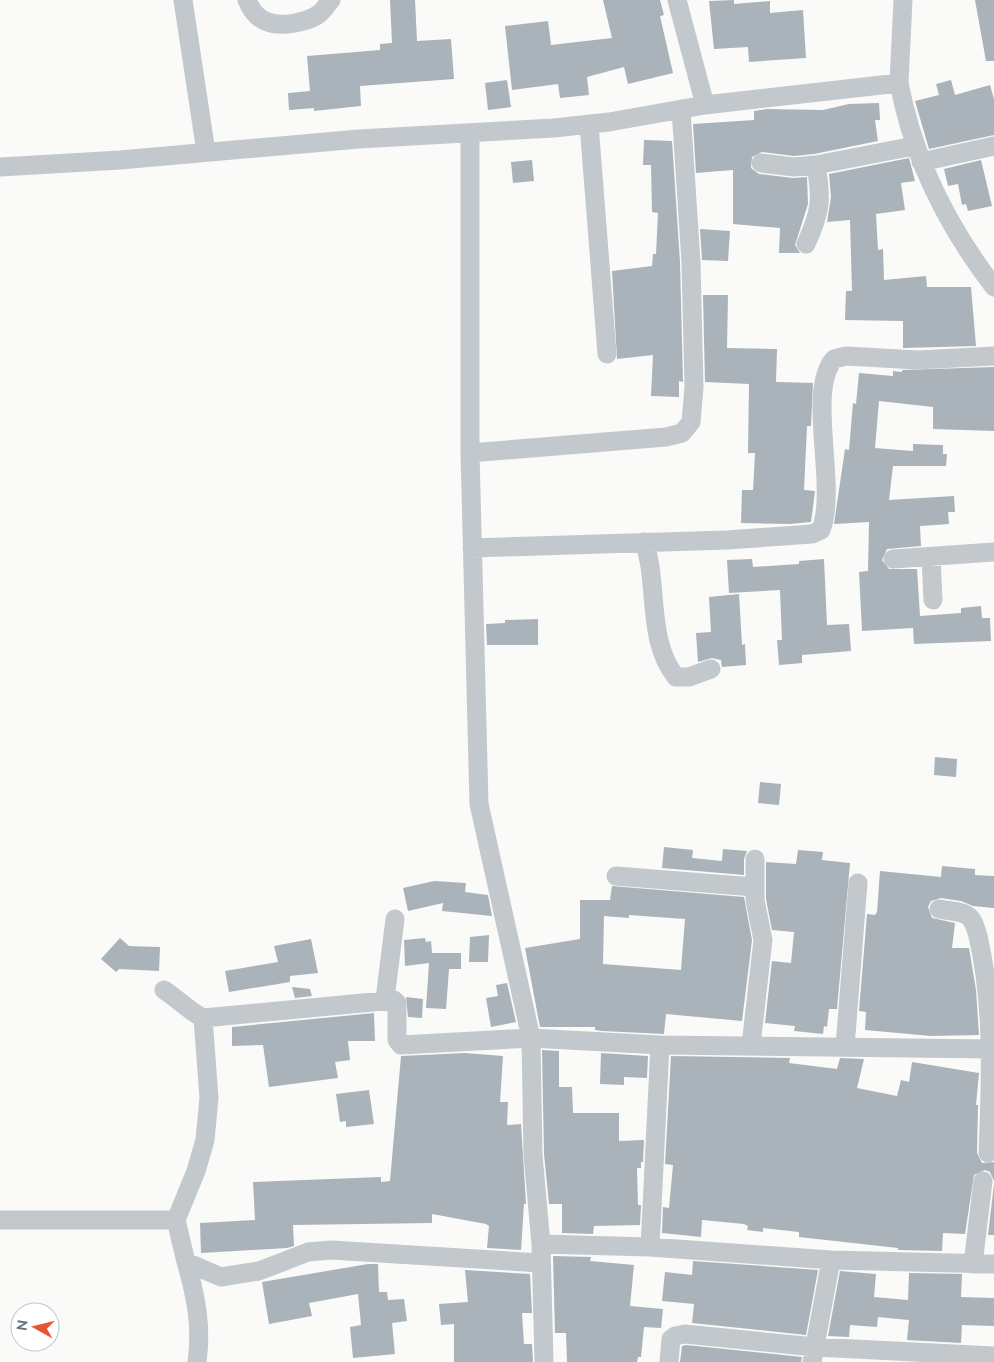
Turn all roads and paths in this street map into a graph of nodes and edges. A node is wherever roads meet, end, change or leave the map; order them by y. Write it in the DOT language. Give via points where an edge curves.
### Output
graph roads {
  1 [pos="183,0"];
  2 [pos="247,0"];
  3 [pos="331,0"];
  4 [pos="677,0"];
  5 [pos="903,0"];
  6 [pos="899,83"];
  7 [pos="704,105"];
  8 [pos="681,109"];
  9 [pos="589,124"];
  10 [pos="470,133"];
  11 [pos="994,146"];
  12 [pos="206,152"];
  13 [pos="918,154"];
  14 [pos="762,163"];
  15 [pos="816,165"];
  16 [pos="0,167"];
  17 [pos="806,244"];
  18 [pos="994,287"];
  19 [pos="606,354"];
  20 [pos="994,356"];
  21 [pos="470,453"];
  22 [pos="644,542"];
  23 [pos="472,548"];
  24 [pos="994,552"];
  25 [pos="931,557"];
  26 [pos="893,559"];
  27 [pos="933,600"];
  28 [pos="711,669"];
  29 [pos="755,859"];
  30 [pos="616,876"];
  31 [pos="858,884"];
  32 [pos="754,887"];
  33 [pos="938,909"];
  34 [pos="395,919"];
  35 [pos="164,990"];
  36 [pos="385,999"];
  37 [pos="203,1018"];
  38 [pos="531,1038"];
  39 [pos="660,1045"];
  40 [pos="751,1045"];
  41 [pos="845,1047"];
  42 [pos="994,1049"];
  43 [pos="988,1153"];
  44 [pos="983,1181"];
  45 [pos="0,1220"];
  46 [pos="176,1220"];
  47 [pos="650,1247"];
  48 [pos="541,1253"];
  49 [pos="831,1260"];
  50 [pos="186,1262"];
  51 [pos="973,1264"];
  52 [pos="994,1264"];
  53 [pos="813,1354"];
  54 [pos="994,1356"];
  55 [pos="197,1362"];
  56 [pos="544,1362"];
  57 [pos="669,1362"];
  1 -- 12 [label="street"];
  2 -- 3 [label="street" via="266,22 278,26 308,20"];
  4 -- 7 [label="street"];
  5 -- 6 [label="street"];
  6 -- 7 [label="street"];
  6 -- 13 [label="street"];
  7 -- 8 [label="street"];
  8 -- 9 [label="street"];
  8 -- 21 [label="street" via="691,262 692,422 682,433 666,437"];
  9 -- 10 [label="street"];
  9 -- 19 [label="street"];
  10 -- 12 [label="street"];
  10 -- 21 [label="street"];
  11 -- 13 [label="street"];
  12 -- 16 [label="street"];
  13 -- 15 [label="street"];
  13 -- 18 [label="street" via="947,215"];
  14 -- 15 [label="street"];
  15 -- 17 [label="street" via="819,216"];
  20 -- 22 [label="street" via="917,360 834,358 824,373 827,495 821,530 812,534 727,540"];
  21 -- 23 [label="street"];
  22 -- 23 [label="street"];
  22 -- 28 [label="street" via="650,566 652,604 670,669 676,677 689,678"];
  23 -- 38 [label="street" via="479,804"];
  24 -- 25 [label="street"];
  25 -- 26 [label="street"];
  25 -- 27 [label="street"];
  29 -- 32 [label="street"];
  30 -- 32 [label="street"];
  31 -- 41 [label="street"];
  32 -- 40 [label="street" via="763,940"];
  33 -- 42 [label="street" via="968,915 973,922 982,947 988,983"];
  34 -- 36 [label="street"];
  35 -- 37 [label="street"];
  36 -- 37 [label="street"];
  36 -- 38 [label="street" via="397,1003 397,1040 401,1044"];
  37 -- 46 [label="street" via="209,1098 205,1140"];
  38 -- 39 [label="street"];
  38 -- 48 [label="street"];
  39 -- 40 [label="street"];
  39 -- 47 [label="street"];
  40 -- 41 [label="street"];
  41 -- 42 [label="street"];
  42 -- 43 [label="street"];
  44 -- 51 [label="street"];
  45 -- 46 [label="street"];
  46 -- 50 [label="street"];
  47 -- 48 [label="street"];
  47 -- 49 [label="street"];
  48 -- 50 [label="street" via="331,1250 308,1252 259,1271 221,1277"];
  48 -- 56 [label="street"];
  49 -- 51 [label="street"];
  49 -- 53 [label="street"];
  50 -- 55 [label="street" via="198,1309"];
  51 -- 52 [label="street"];
  53 -- 54 [label="street"];
  53 -- 57 [label="street" via="684,1334 672,1339"];
}
